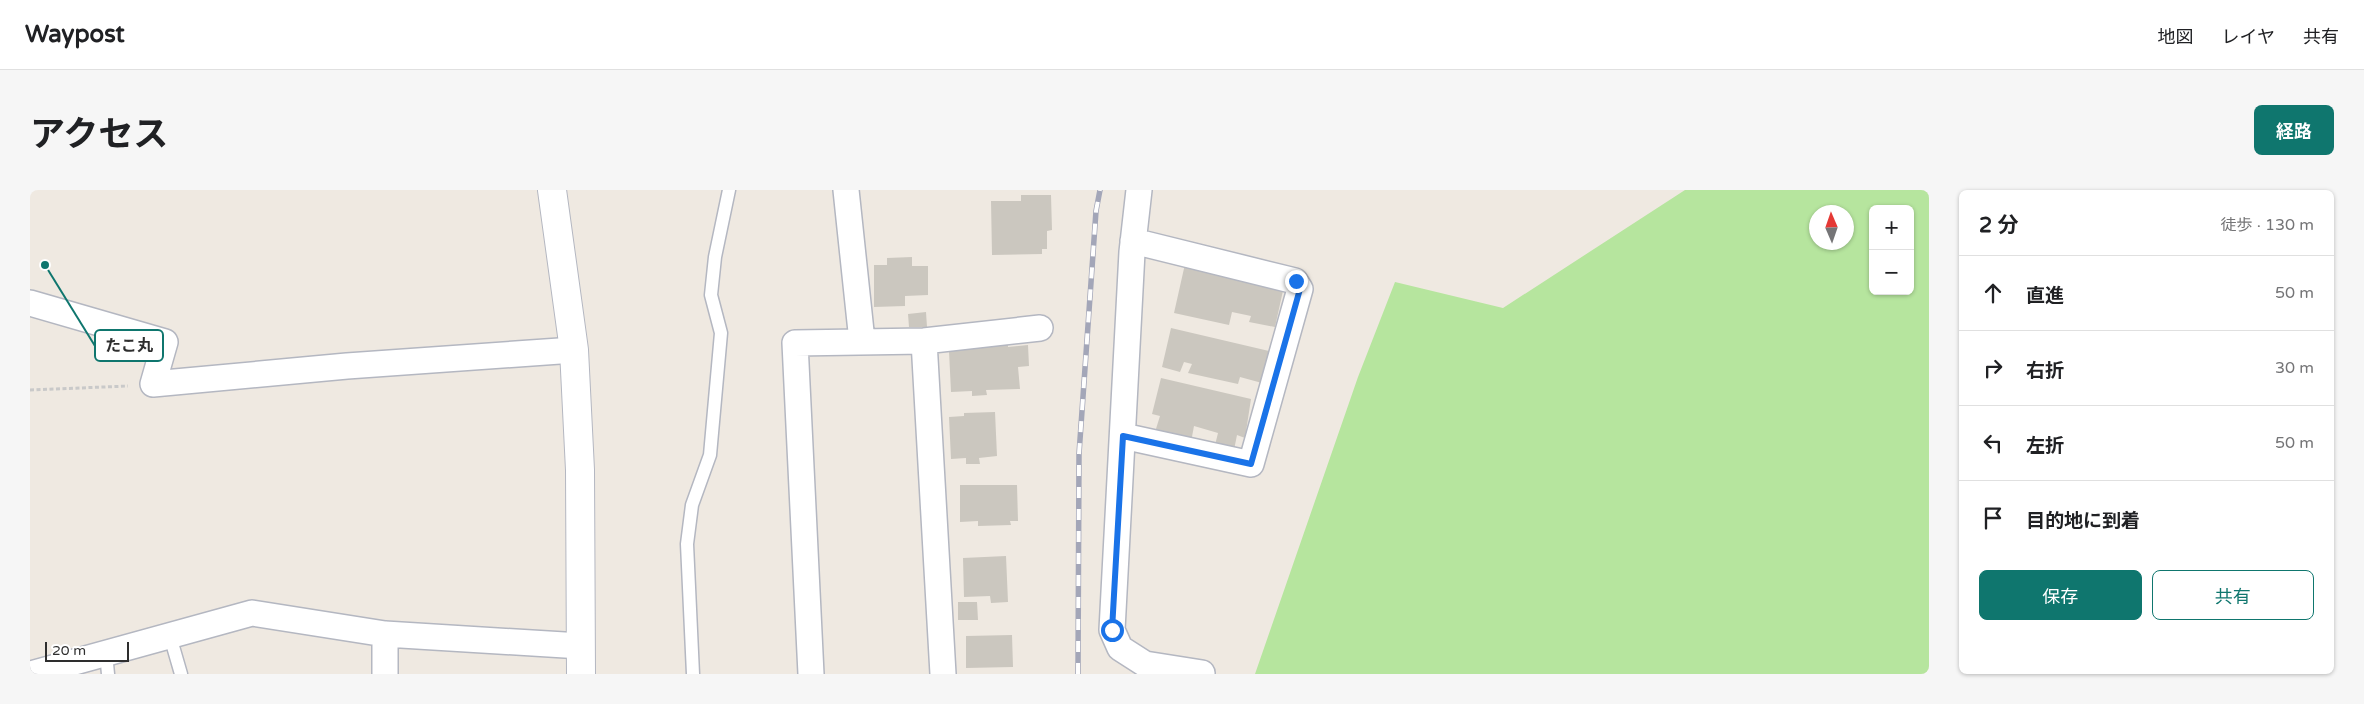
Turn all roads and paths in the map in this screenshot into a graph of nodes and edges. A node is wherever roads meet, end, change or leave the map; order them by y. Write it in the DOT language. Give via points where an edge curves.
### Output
graph roads {
  1 [pos="552,190"];
  2 [pos="729,190"];
  3 [pos="846,190"];
  4 [pos="1139,190"];
  5 [pos="1133,240"];
  6 [pos="30,303"];
  7 [pos="1040,328"];
  8 [pos="924,341"];
  9 [pos="862,342"];
  10 [pos="574,350"];
  11 [pos="154,384"];
  12 [pos="30,390"];
  13 [pos="1123,436"];
  14 [pos="386,634"];
  15 [pos="170,636"];
  16 [pos="582,646"];
  17 [pos="107,664"];
  18 [pos="1202,673"];
  19 [pos="31,674"];
  20 [pos="182,674"];
  21 [pos="385,674"];
  22 [pos="581,674"];
  23 [pos="693,674"];
  24 [pos="811,674"];
  25 [pos="943,674"];
  1 -- 10 [label="street"];
  2 -- 23 [label="lane" via="710,296 721,333 710,455 692,505 687,544"];
  3 -- 9 [label="street"];
  4 -- 5 [label="street"];
  5 -- 13 [label="street"];
  5 -- 13 [label="street" via="1296,281 1300,289 1251,464"];
  6 -- 11 [label="street" via="165,342"];
  7 -- 8 [label="street"];
  8 -- 9 [label="street"];
  8 -- 25 [label="street"];
  9 -- 24 [label="street" via="794,343"];
  10 -- 11 [label="street"];
  10 -- 16 [label="street" via="580,470"];
  11 -- 12 [label="path"];
  13 -- 18 [label="street" via="1112,630 1120,648 1145,664"];
  14 -- 15 [label="street" via="252,613"];
  14 -- 16 [label="street"];
  14 -- 21 [label="street"];
  15 -- 17 [label="street"];
  15 -- 20 [label="lane"];
  16 -- 22 [label="street"];
  17 -- 19 [label="street"];
}
